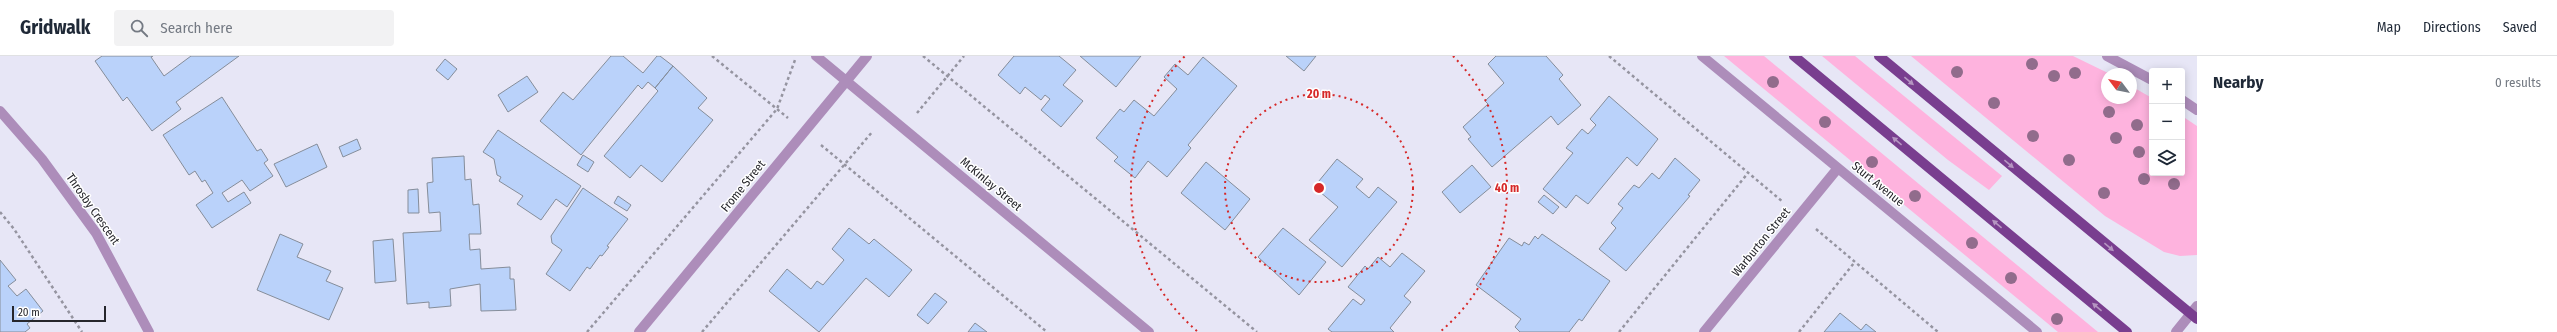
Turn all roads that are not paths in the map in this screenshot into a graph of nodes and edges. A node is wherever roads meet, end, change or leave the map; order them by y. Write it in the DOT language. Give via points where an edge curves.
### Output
graph roads {
  1 [pos="816,56"];
  2 [pos="867,56"];
  3 [pos="1702,56"];
  4 [pos="1794,56"];
  5 [pos="1879,56"];
  6 [pos="2107,56"];
  7 [pos="2149,78"];
  8 [pos="846,80"];
  9 [pos="2185,102"];
  10 [pos="2197,110"];
  11 [pos="0,111"];
  12 [pos="1838,168"];
  13 [pos="2195,313"];
  14 [pos="149,332"];
  15 [pos="639,332"];
  16 [pos="1149,332"];
  17 [pos="1704,332"];
  18 [pos="2037,332"];
  19 [pos="2127,332"];
  20 [pos="2176,332"];
  1 -- 8 [label="street, McKinlay Street"];
  2 -- 8 [label="street, Frome Street"];
  3 -- 12 [label="street, Sturt Avenue"];
  19 -- 4 [label="main road, one-way"];
  5 -- 13 [label="main road, one-way"];
  6 -- 7 [label="street"];
  8 -- 15 [label="street, Frome Street"];
  8 -- 16 [label="street, McKinlay Street"];
  9 -- 10 [label="street"];
  11 -- 14 [label="street, Throsby Crescent" via="42,159 96,233"];
  12 -- 17 [label="street, Warburton Street"];
  12 -- 18 [label="street, Sturt Avenue"];
  13 -- 20 [label="street"];
}
